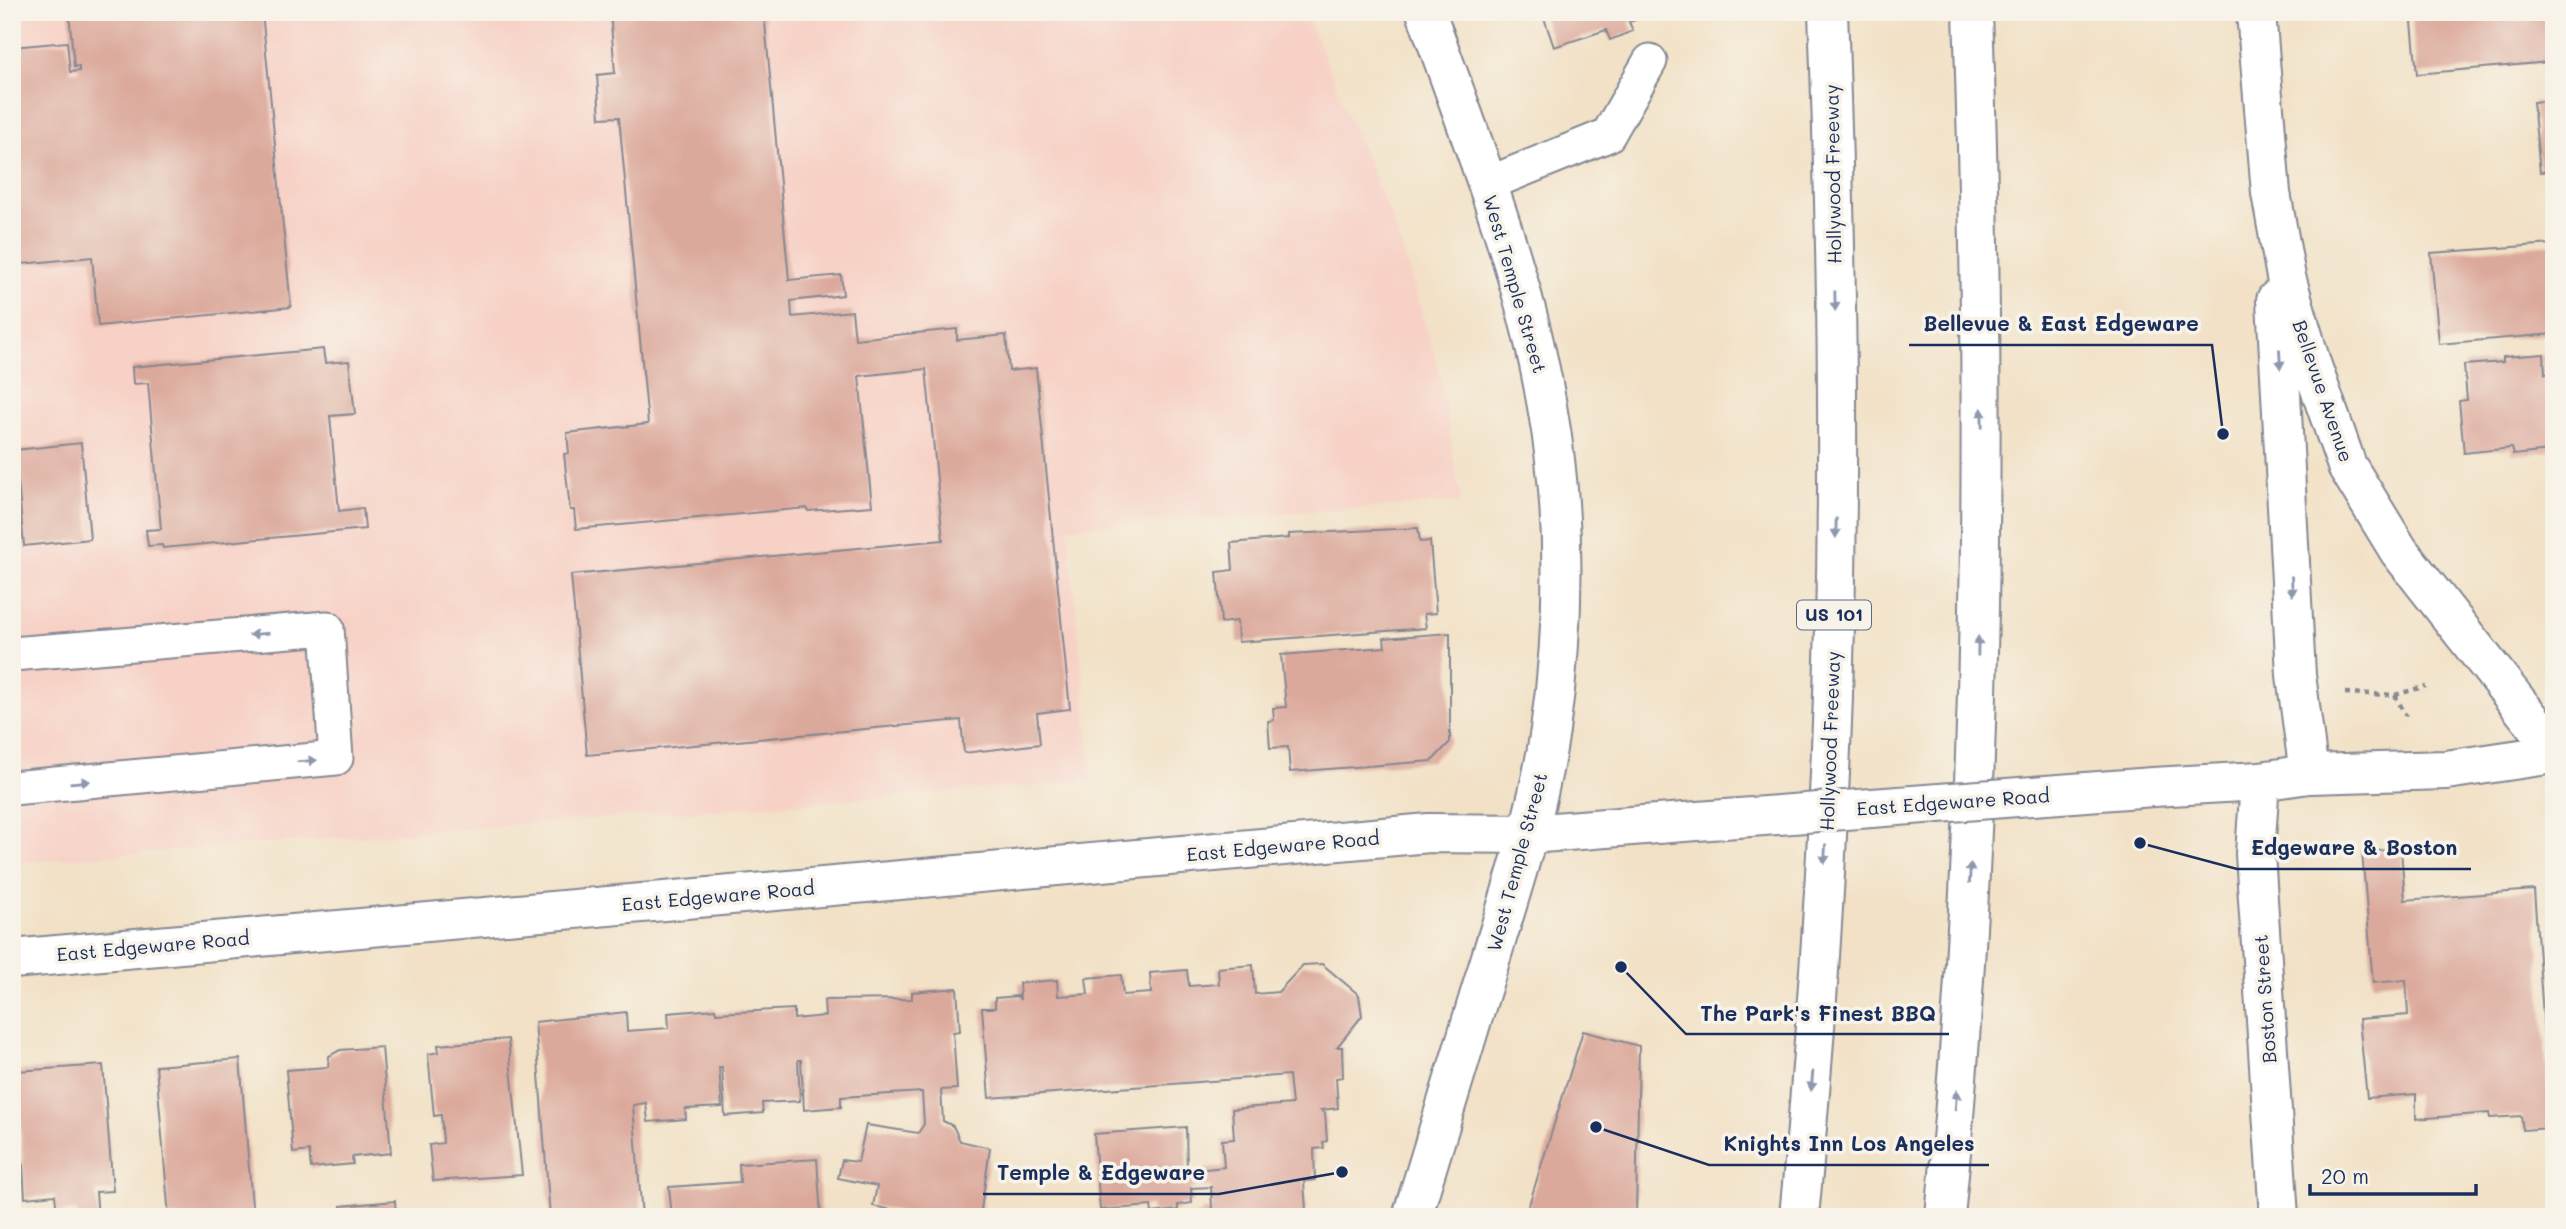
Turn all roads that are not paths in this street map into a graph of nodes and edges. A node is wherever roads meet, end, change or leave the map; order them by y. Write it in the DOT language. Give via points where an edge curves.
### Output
graph roads {
  1 [pos="1426,12"];
  2 [pos="1828,12"];
  3 [pos="1973,12"];
  4 [pos="2256,12"];
  5 [pos="1650,61"];
  6 [pos="1487,184"];
  7 [pos="2271,193"];
  8 [pos="12,654"];
  9 [pos="2554,748"];
  10 [pos="2554,754"];
  11 [pos="2309,774"];
  12 [pos="2260,781"];
  13 [pos="12,788"];
  14 [pos="1529,834"];
  15 [pos="12,959"];
  16 [pos="1412,1217"];
  17 [pos="1799,1217"];
  18 [pos="1945,1217"];
  19 [pos="2279,1217"];
  1 -- 6 [label="main road, West Temple Street"];
  2 -- 17 [label="main road, Hollywood Freeway / US 101, one-way" via="1838,485 1829,791 1814,1061"];
  18 -- 3 [label="main road, one-way" via="1959,1072 1975,770 1982,486"];
  4 -- 7 [label="main road, Bellevue Avenue"];
  5 -- 6 [label="lane" via="1608,135"];
  6 -- 14 [label="main road, West Temple Street" via="1542,382 1559,509 1560,617 1550,729"];
  7 -- 9 [label="main road, Bellevue Avenue" via="2286,277 2347,466 2399,551"];
  7 -- 11 [label="main road, one-way" via="2296,675"];
  13 -- 8 [label="lane, one-way" via="336,758 327,628"];
  10 -- 11 [label="main road, East Edgeware Road" via="2446,770"];
  11 -- 12 [label="main road, East Edgeware Road"];
  12 -- 14 [label="main road, East Edgeware Road, bridge"];
  12 -- 19 [label="main road, Boston Street" via="2255,853"];
  14 -- 15 [label="main road, East Edgeware Road" via="1429,834"];
  14 -- 16 [label="main road, West Temple Street"];
}
